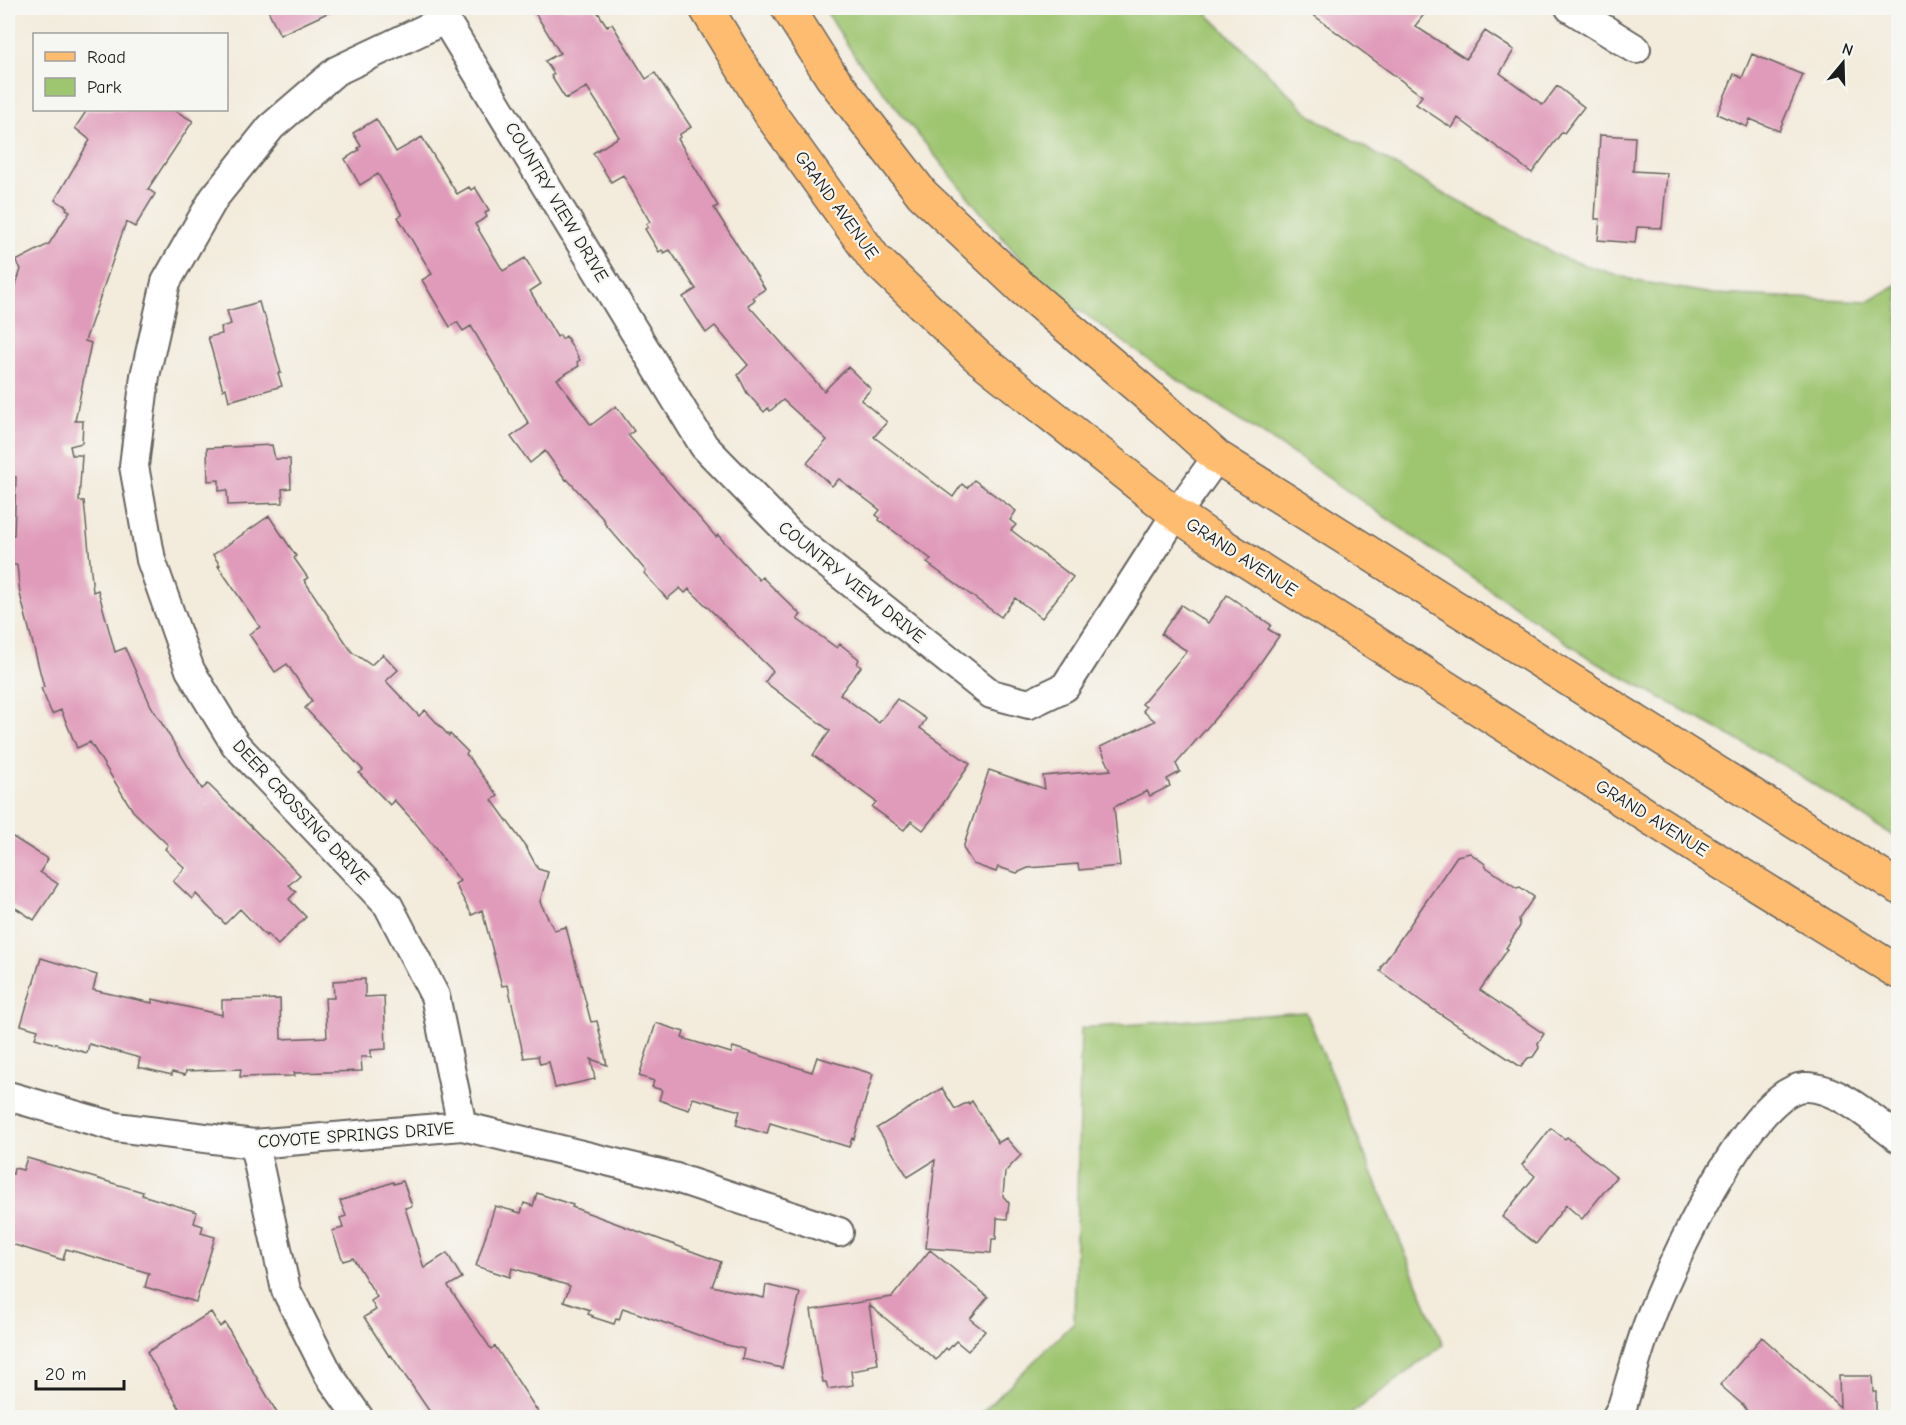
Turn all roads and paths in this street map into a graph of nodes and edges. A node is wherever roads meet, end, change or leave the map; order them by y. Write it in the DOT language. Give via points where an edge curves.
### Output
graph roads {
  1 [pos="706,8"];
  2 [pos="788,8"];
  3 [pos="1570,8"];
  4 [pos="442,13"];
  5 [pos="1636,50"];
  6 [pos="1217,457"];
  7 [pos="1176,514"];
  8 [pos="1899,887"];
  9 [pos="1899,972"];
  10 [pos="8,1095"];
  11 [pos="462,1126"];
  12 [pos="1899,1137"];
  13 [pos="254,1144"];
  14 [pos="839,1232"];
  15 [pos="359,1418"];
  16 [pos="1616,1418"];
  1 -- 7 [label="main road, GRAND AVENUE" via="771,115 874,258 977,356"];
  2 -- 6 [label="main road" via="831,76 922,194 1023,289"];
  3 -- 5 [label="street"];
  4 -- 7 [label="street, COUNTRY VIEW DRIVE" via="704,446 790,534 991,694 1029,704 1065,687"];
  4 -- 11 [label="street, DEER CROSSING DRIVE" via="336,71 271,126 214,198 166,282 145,376 134,466 151,560 190,670 235,744 388,904 435,996"];
  6 -- 7 [label="street, COUNTRY VIEW DRIVE"];
  6 -- 8 [label="main road"];
  7 -- 9 [label="main road, GRAND AVENUE"];
  10 -- 13 [label="street, COYOTE SPRINGS DRIVE" via="116,1127"];
  11 -- 13 [label="street, COYOTE SPRINGS DRIVE"];
  11 -- 14 [label="street, COYOTE SPRINGS DRIVE" via="673,1177"];
  12 -- 16 [label="street" via="1838,1096 1814,1087 1787,1092 1761,1117 1732,1154 1686,1235 1648,1324"];
  13 -- 15 [label="street" via="286,1290 329,1375"];
}
